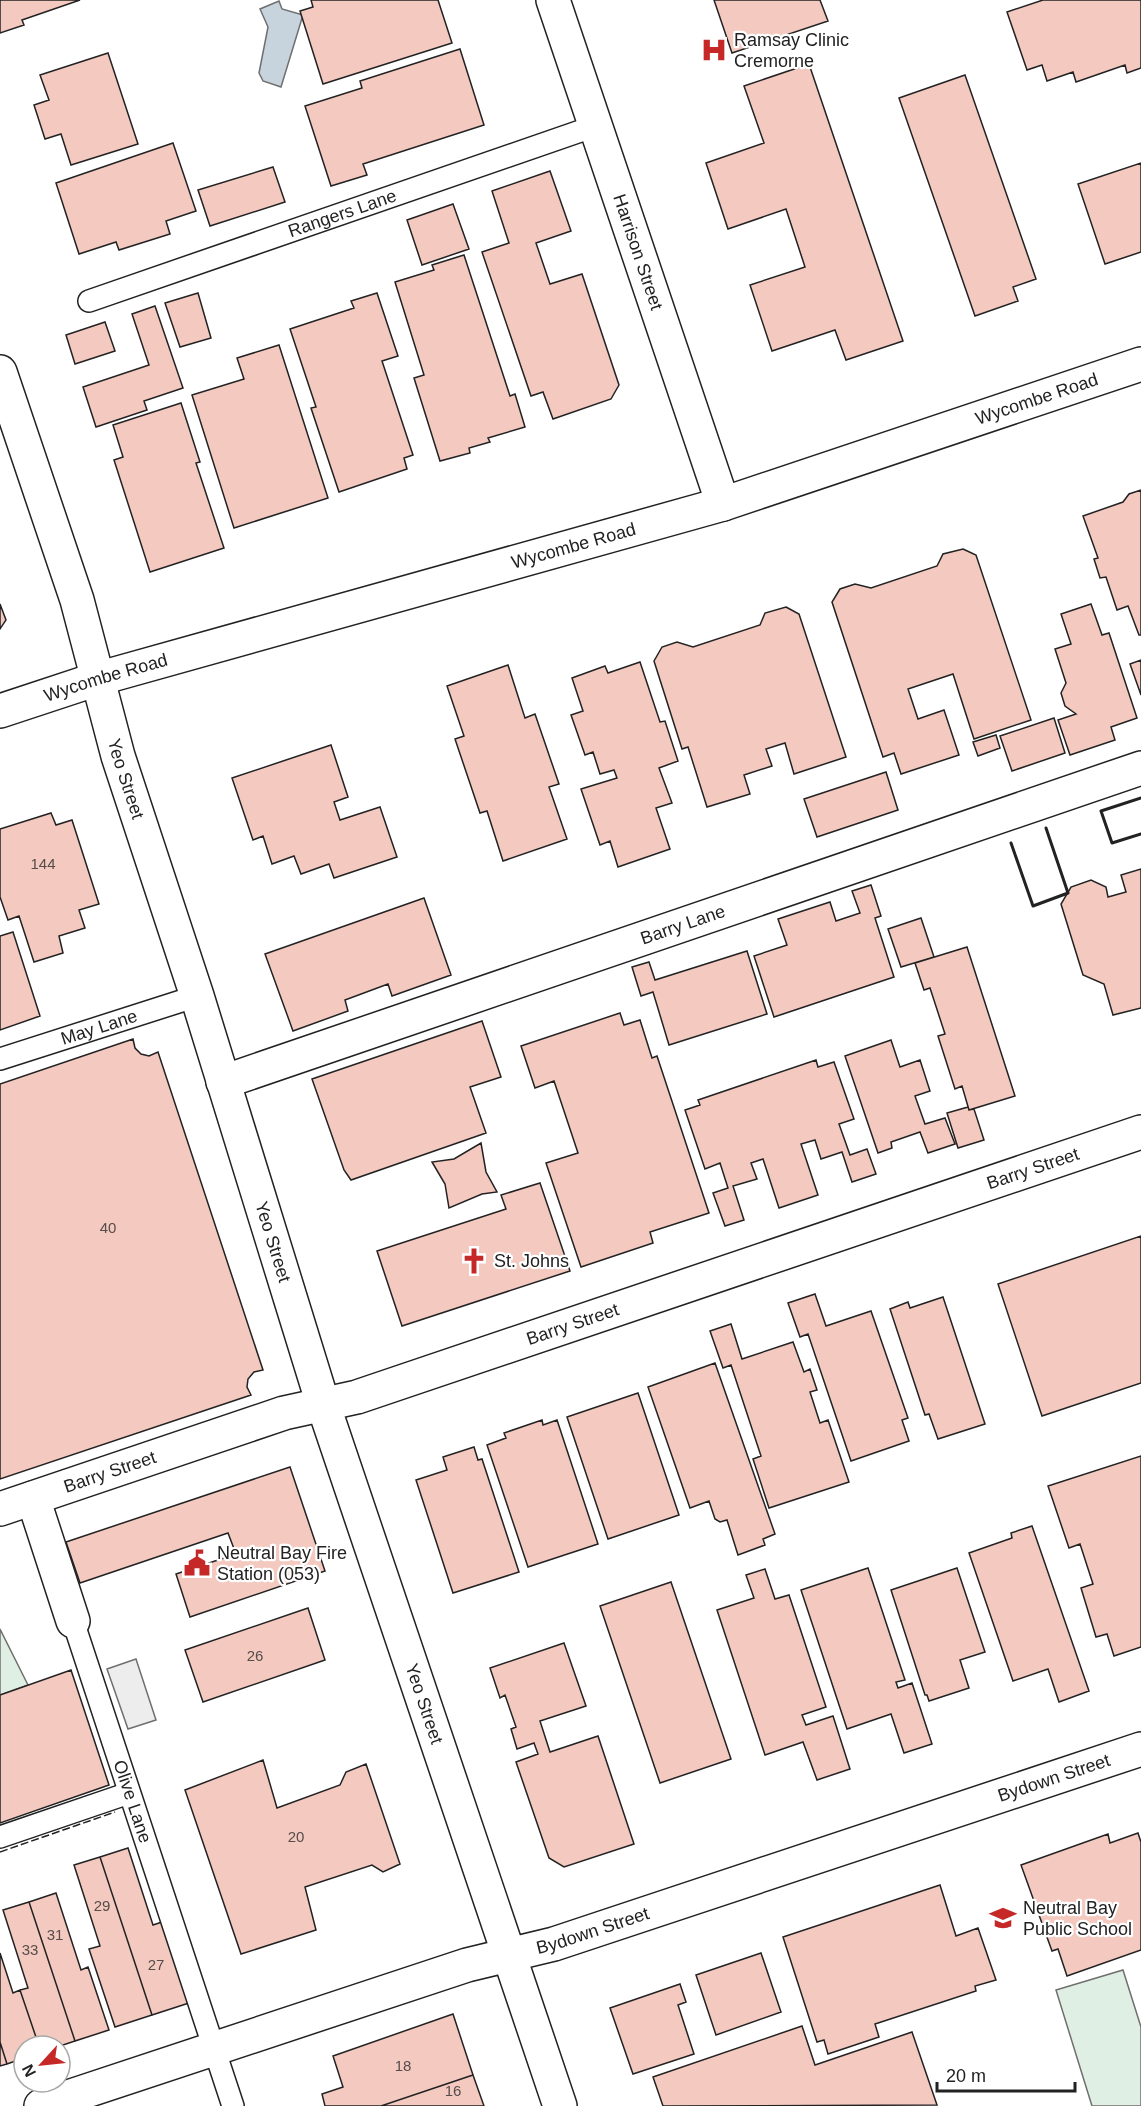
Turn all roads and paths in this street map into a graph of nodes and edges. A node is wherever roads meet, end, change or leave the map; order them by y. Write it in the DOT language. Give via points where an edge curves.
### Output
graph roads {
  1 [pos="553,0"];
  2 [pos="595,126"];
  3 [pos="89,301"];
  4 [pos="1141,364"];
  5 [pos="2,384"];
  6 [pos="723,504"];
  7 [pos="97,679"];
  8 [pos="0,711"];
  9 [pos="1141,768"];
  10 [pos="197,996"];
  11 [pos="0,1059"];
  12 [pos="224,1082"];
  13 [pos="1141,1132"];
  14 [pos="323,1404"];
  15 [pos="33,1498"];
  16 [pos="0,1509"];
  17 [pos="73,1621"];
  18 [pos="1141,1749"];
  19 [pos="129,1793"];
  20 [pos="0,1836"];
  21 [pos="510,1955"];
  22 [pos="214,2047"];
  23 [pos="41,2106"];
  24 [pos="233,2106"];
  25 [pos="560,2106"];
  1 -- 2 [label="street, Harrison Street"];
  2 -- 3 [label="lane, Rangers Lane"];
  2 -- 6 [label="street, Harrison Street"];
  4 -- 6 [label="street, Wycombe Road"];
  5 -- 7 [label="street, Yeo Street" via="77,600"];
  6 -- 7 [label="street, Wycombe Road"];
  7 -- 8 [label="street, Wycombe Road"];
  7 -- 10 [label="street, Yeo Street" via="118,756"];
  9 -- 12 [label="street, Barry Lane"];
  10 -- 11 [label="lane, May Lane"];
  10 -- 12 [label="street, Yeo Street"];
  12 -- 14 [label="street, Yeo Street"];
  13 -- 14 [label="street, Barry Street" via="357,1397"];
  14 -- 15 [label="street, Barry Street" via="284,1413"];
  14 -- 21 [label="street, Yeo Street"];
  15 -- 16 [label="street, Barry Street"];
  15 -- 17 [label="street, Olive Lane"];
  17 -- 19 [label="lane, Olive Lane"];
  18 -- 21 [label="street, Bydown Street"];
  19 -- 20 [label="lane"];
  19 -- 22 [label="lane, Olive Lane"];
  21 -- 22 [label="street, Bydown Street"];
  21 -- 25 [label="street, Yeo Street"];
  22 -- 23 [label="street, Bydown Street"];
  22 -- 24 [label="lane, Olive Lane"];
}
